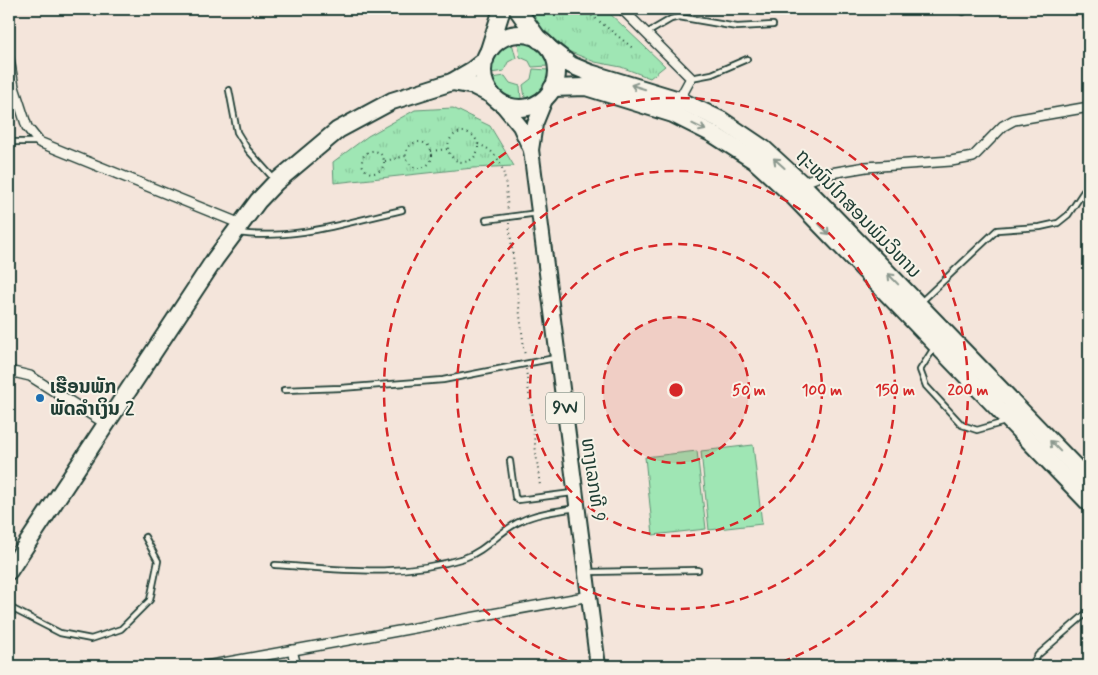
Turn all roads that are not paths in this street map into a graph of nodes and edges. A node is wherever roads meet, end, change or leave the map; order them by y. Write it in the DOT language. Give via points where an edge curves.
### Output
graph roads {
  1 [pos="502,9"];
  2 [pos="517,9"];
  3 [pos="622,9"];
  4 [pos="1086,9"];
  5 [pos="1089,20"];
  6 [pos="773,25"];
  7 [pos="647,33"];
  8 [pos="544,44"];
  9 [pos="487,56"];
  10 [pos="9,59"];
  11 [pos="747,59"];
  12 [pos="691,78"];
  13 [pos="452,82"];
  14 [pos="12,88"];
  15 [pos="229,90"];
  16 [pos="549,92"];
  17 [pos="497,99"];
  18 [pos="679,100"];
  19 [pos="1089,107"];
  20 [pos="9,142"];
  21 [pos="39,142"];
  22 [pos="531,150"];
  23 [pos="276,182"];
  24 [pos="795,187"];
  25 [pos="1086,188"];
  26 [pos="402,210"];
  27 [pos="539,213"];
  28 [pos="486,220"];
  29 [pos="238,228"];
  30 [pos="918,305"];
  31 [pos="940,338"];
  32 [pos="558,357"];
  33 [pos="9,371"];
  34 [pos="284,390"];
  35 [pos="1010,421"];
  36 [pos="106,424"];
  37 [pos="510,461"];
  38 [pos="1089,481"];
  39 [pos="576,492"];
  40 [pos="1089,503"];
  41 [pos="578,507"];
  42 [pos="145,537"];
  43 [pos="275,565"];
  44 [pos="698,570"];
  45 [pos="9,571"];
  46 [pos="587,572"];
  47 [pos="590,596"];
  48 [pos="9,607"];
  49 [pos="1089,611"];
  50 [pos="292,650"];
  51 [pos="206,666"];
  52 [pos="296,666"];
  53 [pos="598,666"];
  54 [pos="1031,666"];
  1 -- 9 [label="highway"];
  2 -- 8 [label="highway"];
  3 -- 7 [label="street"];
  4 -- 5 [label="street"];
  6 -- 7 [label="lane" via="737,27 679,18 670,19"];
  7 -- 12 [label="street"];
  8 -- 9 [label="highway" via="529,35 517,34 496,43"];
  8 -- 16 [label="highway" via="554,57 556,67 556,78"];
  18 -- 8 [label="highway, ຖະໜົນໄກສອນພົມວິຫານ, one-way" via="570,65"];
  9 -- 13 [label="highway"];
  9 -- 17 [label="highway" via="483,72 485,84"];
  10 -- 14 [label="street"];
  11 -- 12 [label="lane" via="712,74"];
  12 -- 18 [label="street"];
  13 -- 17 [label="highway" via="474,86"];
  13 -- 23 [label="highway" via="392,101 338,130"];
  14 -- 21 [label="street" via="28,127"];
  15 -- 23 [label="lane" via="237,132"];
  16 -- 17 [label="highway" via="536,104 524,108 513,107"];
  16 -- 22 [label="main road, ທາງເລກທີ 9" via="535,124"];
  16 -- 24 [label="highway, ຖະໜົນໄກສອນພົມວິຫານ, one-way" via="586,87 673,114 714,134"];
  17 -- 22 [label="main road, ທາງເລກທີ 9" via="520,126"];
  24 -- 18 [label="highway, ຖະໜົນໄກສອນພົມວິຫານ, one-way" via="764,149 721,120"];
  19 -- 24 [label="street" via="1014,120 1003,126 973,157 866,167 825,174"];
  20 -- 21 [label="lane"];
  21 -- 29 [label="street"];
  22 -- 27 [label="main road, ທາງເລກທີ 9 / 9W"];
  23 -- 29 [label="highway"];
  30 -- 24 [label="highway, ຖະໜົນໄກສອນພົມວິຫານ, one-way"];
  24 -- 31 [label="highway, ຖະໜົນໄກສອນພົມວິຫານ, one-way"];
  25 -- 30 [label="lane" via="1068,215 1058,223 997,230"];
  26 -- 29 [label="lane" via="312,231 263,236"];
  27 -- 28 [label="lane"];
  27 -- 32 [label="main road, ທາງເລກທີ 9 / 9W"];
  29 -- 36 [label="highway"];
  30 -- 31 [label="highway, ຖະໜົນໄກສອນພົມວິຫານ"];
  31 -- 35 [label="highway, ຖະໜົນໄກສອນພົມວິຫານ"];
  31 -- 35 [label="lane" via="920,370 926,386 962,425 977,430"];
  38 -- 31 [label="highway, ຖະໜົນໄກສອນພົມວິຫານ, one-way"];
  32 -- 34 [label="lane" via="443,380"];
  32 -- 39 [label="main road, ທາງເລກທີ 9 / 9W"];
  33 -- 36 [label="street" via="30,376"];
  35 -- 40 [label="highway, ຖະໜົນໄກສອນພົມວິຫານ"];
  36 -- 45 [label="highway"];
  37 -- 39 [label="lane" via="518,500"];
  39 -- 41 [label="main road, ທາງເລກທີ 9 / 9W"];
  41 -- 43 [label="lane" via="520,521 466,558 435,566 356,571"];
  41 -- 46 [label="main road, ທາງເລກທີ 9 / 9W"];
  42 -- 48 [label="lane" via="158,561 150,600 121,629 91,639 60,633"];
  44 -- 46 [label="lane"];
  46 -- 47 [label="main road, ທາງເລກທີ 9 / 9W"];
  47 -- 50 [label="street"];
  47 -- 53 [label="main road, ທາງເລກທີ 9 / 9W"];
  49 -- 54 [label="lane" via="1038,654"];
  50 -- 51 [label="street"];
  50 -- 52 [label="street"];
}
